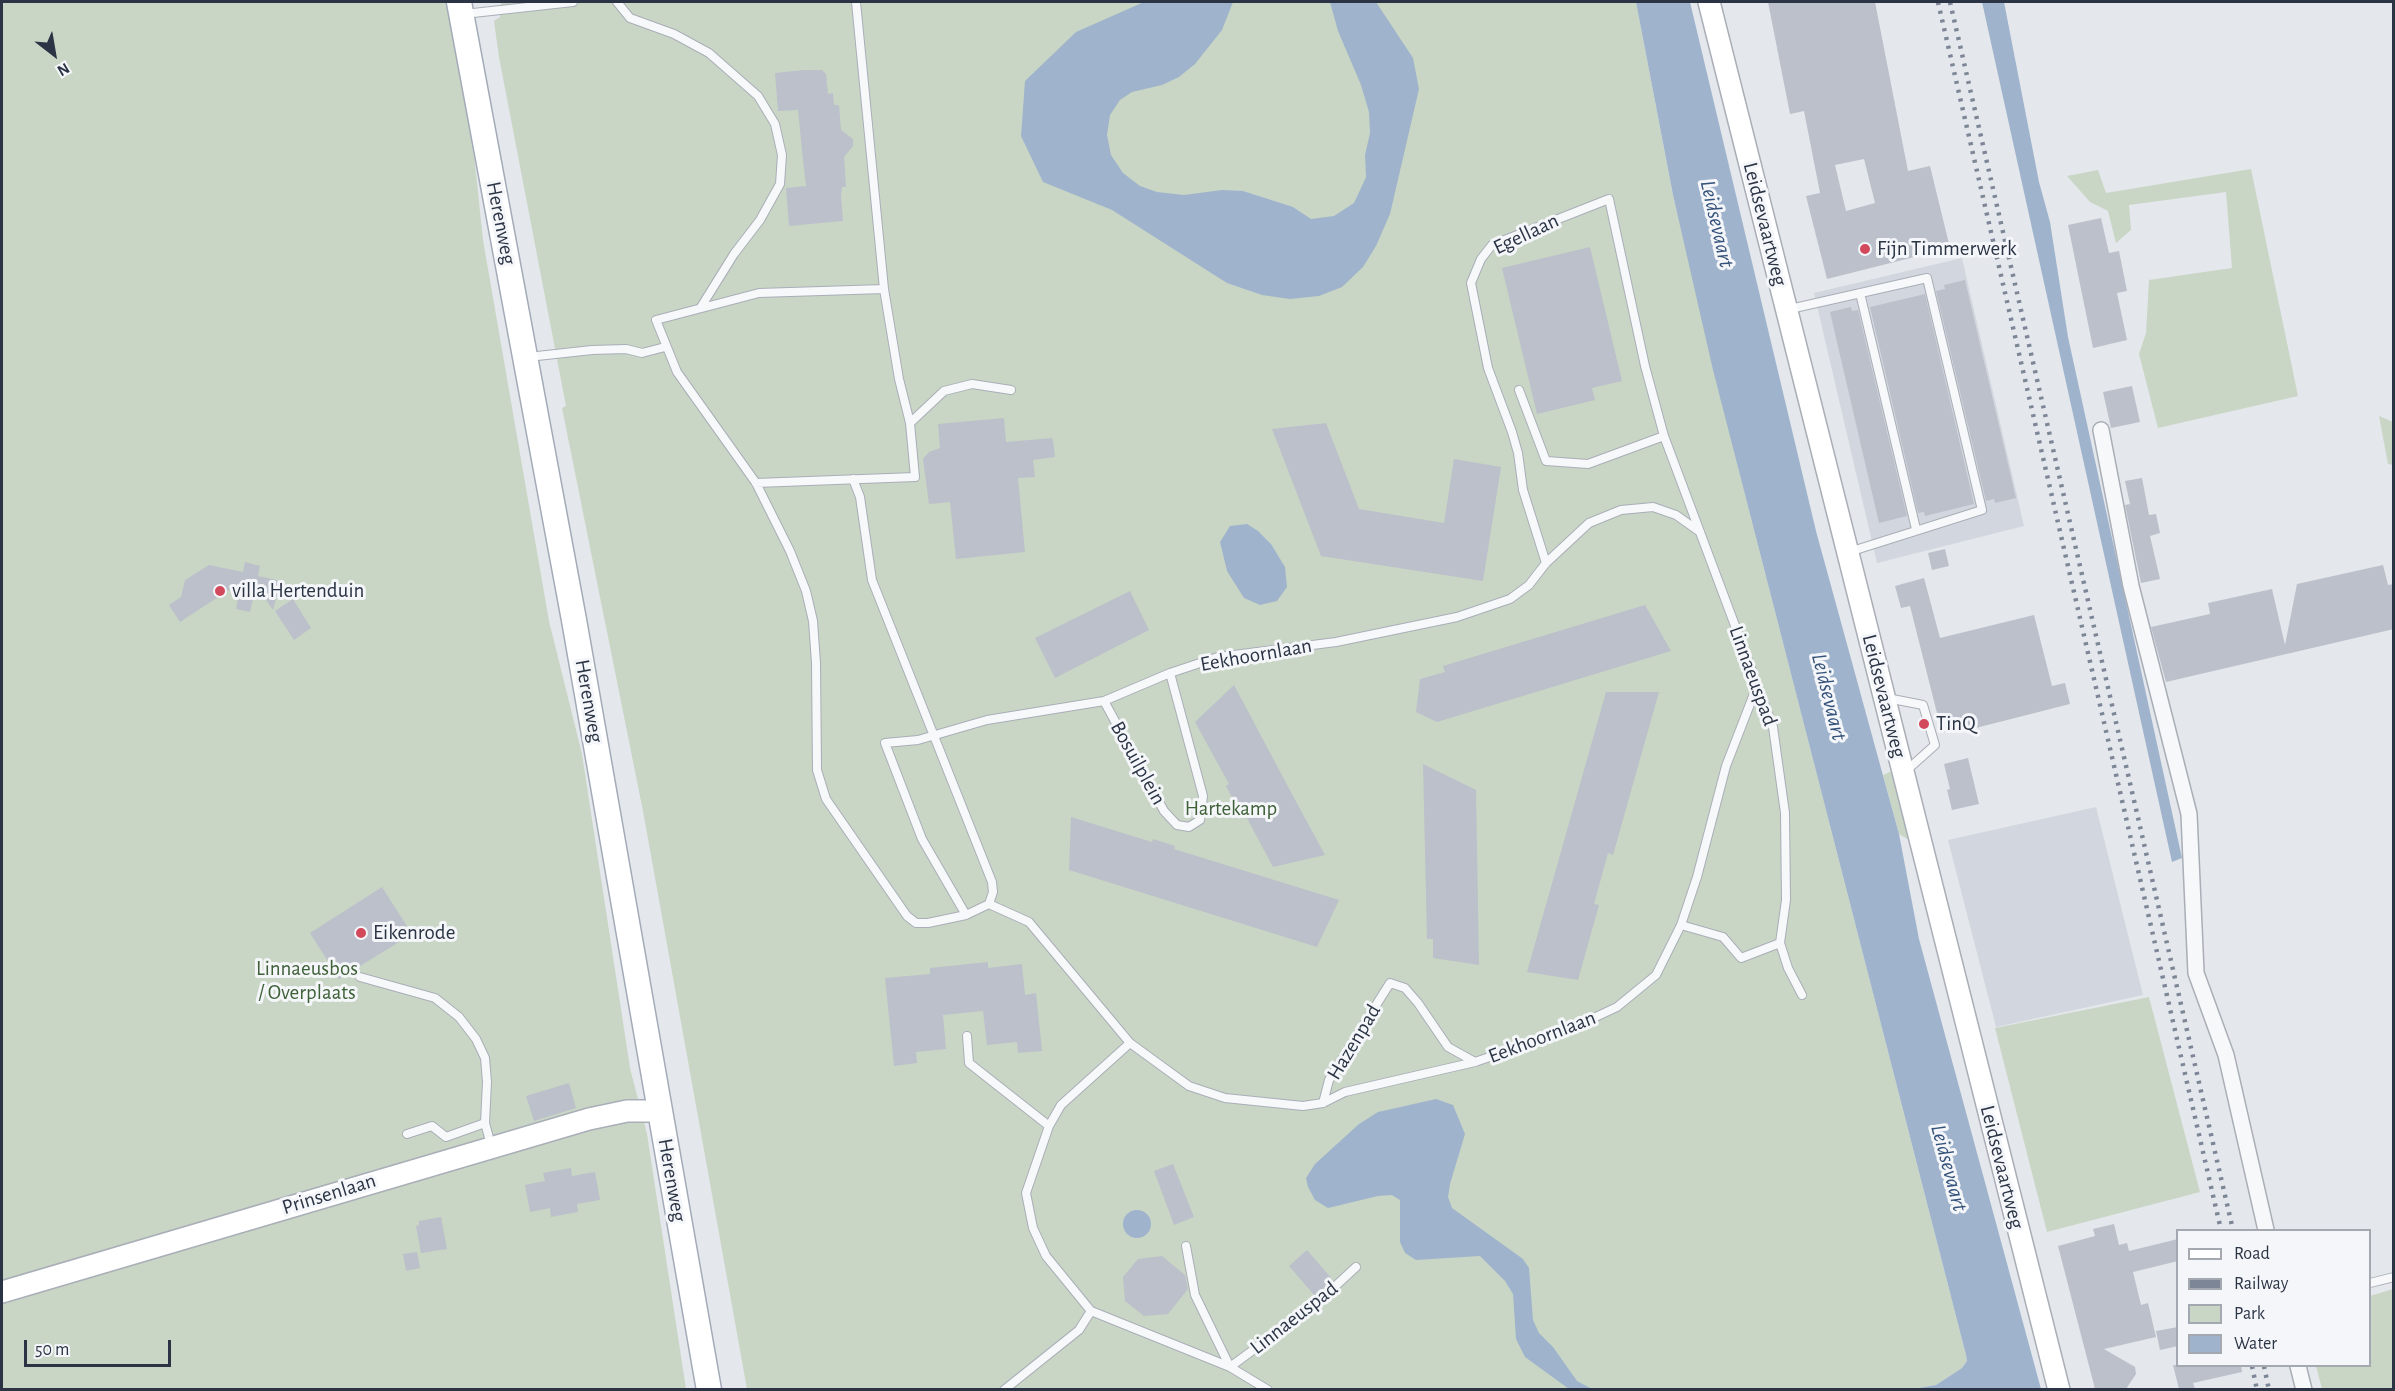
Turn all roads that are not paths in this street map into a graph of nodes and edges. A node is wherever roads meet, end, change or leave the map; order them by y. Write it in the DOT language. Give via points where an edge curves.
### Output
graph roads {
  1 [pos="573,2"];
  2 [pos="617,2"];
  3 [pos="856,2"];
  4 [pos="1709,2"];
  5 [pos="460,8"];
  6 [pos="884,289"];
  7 [pos="1860,293"];
  8 [pos="700,307"];
  9 [pos="1787,310"];
  10 [pos="665,347"];
  11 [pos="527,358"];
  12 [pos="1011,390"];
  13 [pos="1519,390"];
  14 [pos="910,423"];
  15 [pos="2101,430"];
  16 [pos="1664,436"];
  17 [pos="853,479"];
  18 [pos="756,483"];
  19 [pos="1916,530"];
  20 [pos="1702,534"];
  21 [pos="1847,552"];
  22 [pos="1546,563"];
  23 [pos="1170,672"];
  24 [pos="1757,686"];
  25 [pos="1884,698"];
  26 [pos="1104,701"];
  27 [pos="934,736"];
  28 [pos="1903,773"];
  29 [pos="989,904"];
  30 [pos="966,915"];
  31 [pos="1681,925"];
  32 [pos="1780,943"];
  33 [pos="360,977"];
  34 [pos="1802,994"];
  35 [pos="967,1036"];
  36 [pos="1130,1043"];
  37 [pos="1475,1062"];
  38 [pos="1323,1103"];
  39 [pos="659,1111"];
  40 [pos="485,1123"];
  41 [pos="1049,1126"];
  42 [pos="407,1134"];
  43 [pos="492,1146"];
  44 [pos="2266,1229"];
  45 [pos="1186,1246"];
  46 [pos="1356,1267"];
  47 [pos="2394,1277"];
  48 [pos="2371,1283"];
  49 [pos="2,1292"];
  50 [pos="1091,1311"];
  51 [pos="1230,1367"];
  52 [pos="2298,1367"];
  53 [pos="709,1389"];
  54 [pos="1004,1389"];
  55 [pos="1268,1389"];
  56 [pos="2058,1389"];
  57 [pos="2304,1389"];
  1 -- 5 [label="lane, Herenweg"];
  2 -- 8 [label="lane" via="630,18 674,34 709,53 758,96 775,124 782,155 780,184"];
  3 -- 6 [label="lane"];
  4 -- 9 [label="street, Leidsevaartweg"];
  5 -- 11 [label="main road, Herenweg"];
  6 -- 8 [label="lane" via="759,293"];
  6 -- 14 [label="lane"];
  7 -- 9 [label="lane"];
  7 -- 19 [label="lane"];
  7 -- 19 [label="lane" via="1927,278 1982,510"];
  8 -- 10 [label="lane" via="656,320"];
  9 -- 21 [label="street, Leidsevaartweg"];
  10 -- 11 [label="lane" via="642,354 626,349 591,350"];
  10 -- 18 [label="lane" via="677,372"];
  11 -- 39 [label="main road, Herenweg"];
  12 -- 14 [label="lane" via="972,384 944,391"];
  13 -- 16 [label="lane" via="1546,461 1588,464"];
  14 -- 17 [label="lane" via="915,477"];
  15 -- 44 [label="street" via="2131,586 2189,814 2196,973 2226,1055"];
  16 -- 20 [label="lane, Linnaeuspad"];
  16 -- 22 [label="lane, Egellaan" via="1609,199 1492,245 1471,283 1474,302 1488,368 1512,432 1522,490"];
  17 -- 18 [label="lane"];
  17 -- 27 [label="lane" via="860,496 872,580"];
  18 -- 30 [label="lane" via="790,551 813,621 815,751 826,799 907,916 916,923 928,923"];
  19 -- 21 [label="lane"];
  20 -- 22 [label="lane, Eekhoornlaan" via="1676,515 1653,507 1621,510 1588,523"];
  20 -- 24 [label="lane, Linnaeuspad"];
  21 -- 25 [label="street, Leidsevaartweg"];
  22 -- 23 [label="lane, Eekhoornlaan" via="1529,585 1510,599 1457,617 1336,642 1218,657"];
  23 -- 26 [label="lane, Eekhoornlaan"];
  23 -- 26 [label="lane, Bosuilplein" via="1203,796 1200,820 1189,827 1177,825 1164,811"];
  24 -- 31 [label="lane, Eekhoornlaan" via="1726,766"];
  24 -- 32 [label="lane, Linnaeuspad" via="1773,727 1785,813 1786,900"];
  25 -- 28 [label="street, Leidsevaartweg"];
  25 -- 28 [label="lane" via="1923,705 1935,745"];
  26 -- 27 [label="lane, Eekhoornlaan" via="987,720"];
  27 -- 29 [label="lane" via="993,882"];
  27 -- 30 [label="lane, Eekhoornlaan" via="885,743 922,839"];
  28 -- 56 [label="street, Leidsevaartweg"];
  29 -- 30 [label="lane"];
  29 -- 36 [label="lane, Eekhoornlaan" via="1029,922"];
  31 -- 32 [label="lane" via="1723,937 1741,958"];
  31 -- 37 [label="lane, Eekhoornlaan" via="1656,975 1617,1007 1569,1030"];
  32 -- 34 [label="lane, Linnaeuspad"];
  33 -- 40 [label="lane" via="435,998 459,1017 485,1058"];
  35 -- 41 [label="lane" via="969,1063"];
  36 -- 38 [label="lane, Eekhoornlaan" via="1189,1086 1225,1098 1303,1106"];
  36 -- 41 [label="lane" via="1061,1105"];
  37 -- 38 [label="lane, Eekhoornlaan" via="1345,1092"];
  37 -- 38 [label="lane, Hazenpad" via="1448,1047 1405,988 1390,983 1329,1080"];
  39 -- 43 [label="street, Prinsenlaan" via="627,1111"];
  39 -- 53 [label="main road, Herenweg"];
  40 -- 42 [label="lane" via="446,1137 432,1126"];
  40 -- 43 [label="lane"];
  41 -- 50 [label="lane" via="1026,1192 1033,1228 1046,1256"];
  43 -- 49 [label="street, Prinsenlaan"];
  45 -- 51 [label="lane" via="1195,1294"];
  46 -- 51 [label="lane, Linnaeuspad" via="1317,1303"];
  47 -- 48 [label="lane"];
  50 -- 51 [label="lane, Linnaeuspad"];
  50 -- 54 [label="lane" via="1079,1330"];
  51 -- 55 [label="lane, Linnaeuspad"];
  52 -- 57 [label="street"];
}
